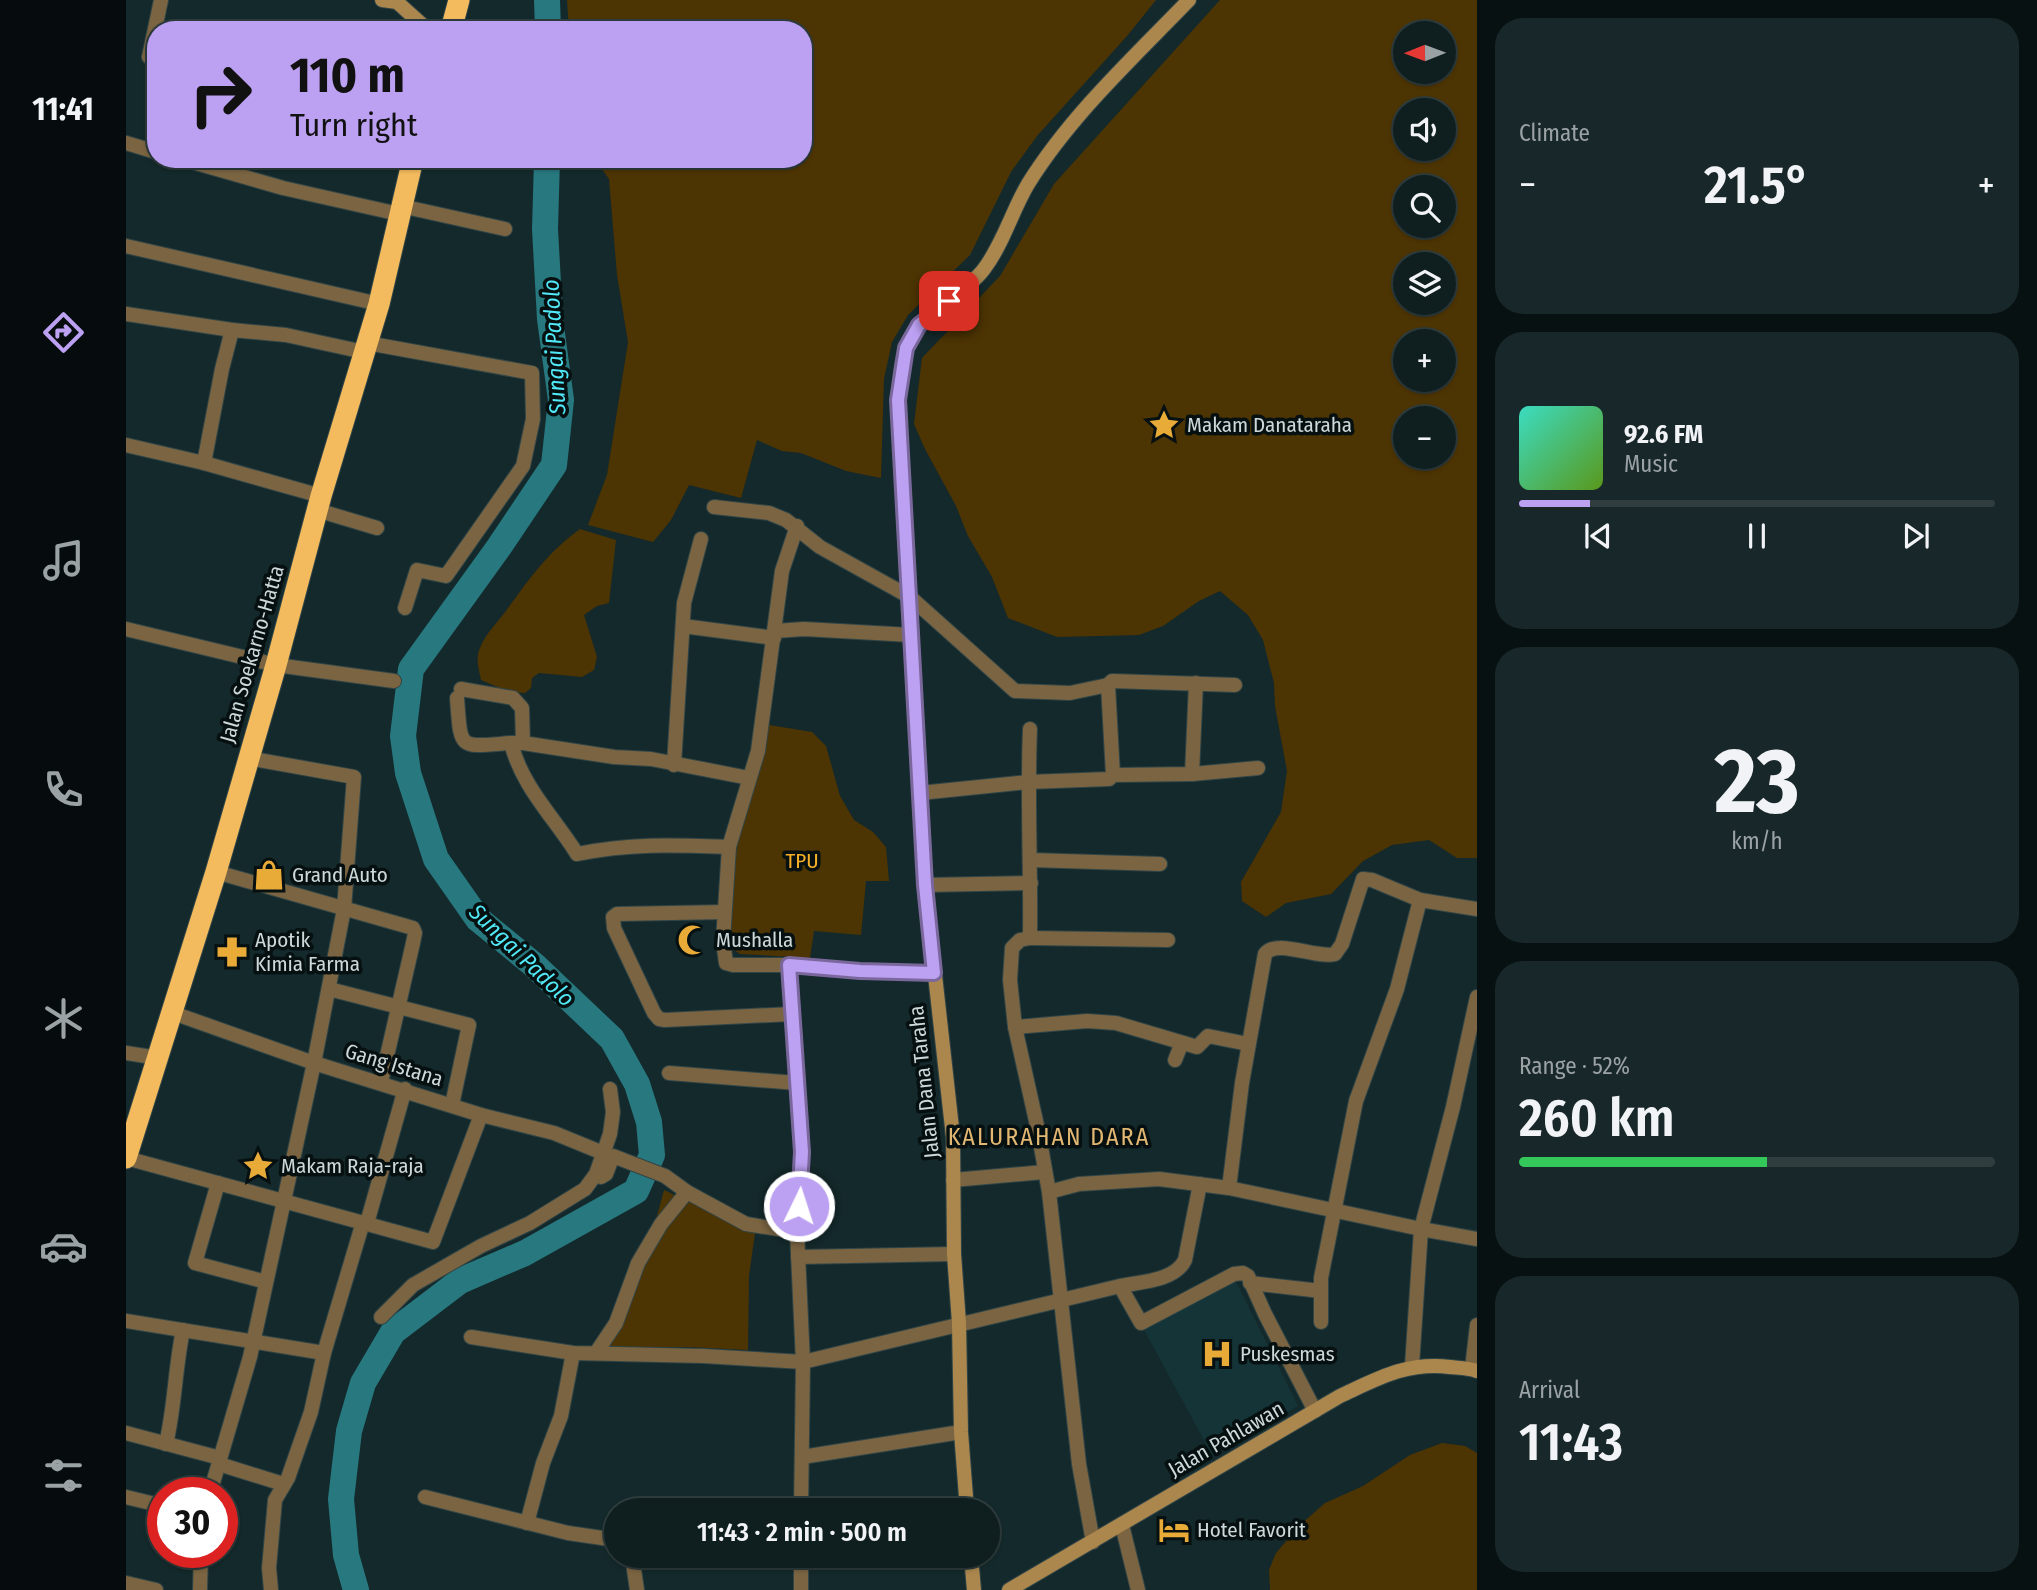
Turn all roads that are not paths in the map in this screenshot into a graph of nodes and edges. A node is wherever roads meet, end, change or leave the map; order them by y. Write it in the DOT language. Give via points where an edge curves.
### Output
graph roads {
  1 [pos="161,0"];
  2 [pos="382,0"];
  3 [pos="459,0"];
  4 [pos="1189,0"];
  5 [pos="401,1"];
  6 [pos="157,21"];
  7 [pos="420,21"];
  8 [pos="453,21"];
  9 [pos="126,144"];
  10 [pos="147,150"];
  11 [pos="213,168"];
  12 [pos="411,168"];
  13 [pos="400,210"];
  14 [pos="505,229"];
  15 [pos="126,246"];
  16 [pos="379,304"];
  17 [pos="126,314"];
  18 [pos="232,330"];
  19 [pos="366,347"];
  20 [pos="126,445"];
  21 [pos="204,463"];
  22 [pos="319,503"];
  23 [pos="714,507"];
  24 [pos="797,526"];
  25 [pos="377,528"];
  26 [pos="701,539"];
  27 [pos="910,597"];
  28 [pos="405,608"];
  29 [pos="683,626"];
  30 [pos="126,630"];
  31 [pos="774,635"];
  32 [pos="911,635"];
  33 [pos="276,665"];
  34 [pos="394,681"];
  35 [pos="1196,683"];
  36 [pos="1108,685"];
  37 [pos="1235,685"];
  38 [pos="1030,729"];
  39 [pos="517,743"];
  40 [pos="248,758"];
  41 [pos="674,765"];
  42 [pos="1258,768"];
  43 [pos="1192,774"];
  44 [pos="1113,775"];
  45 [pos="749,778"];
  46 [pos="1028,782"];
  47 [pos="920,793"];
  48 [pos="729,847"];
  49 [pos="1031,860"];
  50 [pos="1160,864"];
  51 [pos="216,872"];
  52 [pos="1031,883"];
  53 [pos="925,885"];
  54 [pos="1420,900"];
  55 [pos="344,909"];
  56 [pos="1477,909"];
  57 [pos="724,912"];
  58 [pos="1030,938"];
  59 [pos="1168,940"];
  60 [pos="789,965"];
  61 [pos="934,973"];
  62 [pos="328,989"];
  63 [pos="1477,997"];
  64 [pos="398,1008"];
  65 [pos="173,1013"];
  66 [pos="792,1014"];
  67 [pos="1015,1027"];
  68 [pos="1248,1044"];
  69 [pos="1181,1045"];
  70 [pos="1472,1048"];
  71 [pos="126,1053"];
  72 [pos="158,1058"];
  73 [pos="1175,1060"];
  74 [pos="314,1063"];
  75 [pos="669,1073"];
  76 [pos="381,1082"];
  77 [pos="797,1083"];
  78 [pos="405,1089"];
  79 [pos="610,1089"];
  80 [pos="452,1105"];
  81 [pos="481,1115"];
  82 [pos="603,1153"];
  83 [pos="126,1158"];
  84 [pos="1045,1172"];
  85 [pos="953,1180"];
  86 [pos="218,1183"];
  87 [pos="590,1184"];
  88 [pos="1200,1184"];
  89 [pos="1229,1188"];
  90 [pos="687,1192"];
  91 [pos="1049,1192"];
  92 [pos="285,1200"];
  93 [pos="1334,1210"];
  94 [pos="365,1223"];
  95 [pos="1421,1229"];
  96 [pos="797,1232"];
  97 [pos="1477,1239"];
  98 [pos="954,1254"];
  99 [pos="798,1257"];
  100 [pos="266,1282"];
  101 [pos="1251,1283"];
  102 [pos="1119,1286"];
  103 [pos="1321,1291"];
  104 [pos="1060,1299"];
  105 [pos="381,1317"];
  106 [pos="126,1321"];
  107 [pos="1321,1321"];
  108 [pos="959,1323"];
  109 [pos="1477,1325"];
  110 [pos="183,1330"];
  111 [pos="471,1337"];
  112 [pos="253,1341"];
  113 [pos="324,1353"];
  114 [pos="573,1353"];
  115 [pos="596,1353"];
  116 [pos="803,1362"];
  117 [pos="1412,1366"];
  118 [pos="1474,1370"];
  119 [pos="1315,1411"];
  120 [pos="961,1432"];
  121 [pos="126,1433"];
  122 [pos="166,1444"];
  123 [pos="802,1457"];
  124 [pos="220,1461"];
  125 [pos="215,1477"];
  126 [pos="283,1484"];
  127 [pos="126,1497"];
  128 [pos="425,1497"];
  129 [pos="801,1498"];
  130 [pos="966,1498"];
  131 [pos="147,1502"];
  132 [pos="527,1523"];
  133 [pos="1122,1525"];
  134 [pos="604,1538"];
  135 [pos="1093,1542"];
  136 [pos="201,1568"];
  137 [pos="634,1568"];
  138 [pos="801,1568"];
  139 [pos="972,1568"];
  140 [pos="126,1583"];
  141 [pos="156,1590"];
  142 [pos="200,1590"];
  143 [pos="271,1590"];
  144 [pos="638,1590"];
  145 [pos="801,1590"];
  146 [pos="974,1590"];
  147 [pos="1009,1590"];
  148 [pos="1138,1590"];
  1 -- 6 [label="street"];
  2 -- 5 [label="street"];
  3 -- 8 [label="highway"];
  4 -- 27 [label="street, Jalan Dana Taraha" via="1086,107 1028,185 983,270 919,325 906,348 898,400"];
  5 -- 7 [label="street"];
  9 -- 10 [label="street"];
  11 -- 13 [label="street" via="283,188"];
  12 -- 13 [label="highway, Jalan Soekarno-Hatta"];
  13 -- 14 [label="street"];
  13 -- 16 [label="highway, Jalan Soekarno-Hatta"];
  15 -- 16 [label="street"];
  16 -- 19 [label="highway, Jalan Soekarno-Hatta"];
  17 -- 18 [label="street"];
  18 -- 19 [label="street"];
  18 -- 21 [label="street"];
  19 -- 22 [label="highway, Jalan Soekarno-Hatta"];
  19 -- 28 [label="street" via="532,373 533,419 523,466 446,576 417,570"];
  20 -- 21 [label="street"];
  21 -- 22 [label="street"];
  22 -- 25 [label="street"];
  22 -- 33 [label="highway, Jalan Soekarno-Hatta"];
  23 -- 24 [label="street" via="769,513"];
  24 -- 27 [label="street" via="820,547"];
  24 -- 31 [label="street" via="782,571"];
  26 -- 29 [label="street" via="684,603"];
  27 -- 32 [label="street, Jalan Dana Taraha"];
  27 -- 36 [label="street" via="1015,691 1070,693"];
  29 -- 31 [label="street"];
  29 -- 41 [label="street"];
  30 -- 33 [label="street"];
  31 -- 32 [label="street" via="804,629"];
  31 -- 45 [label="street" via="758,751"];
  32 -- 47 [label="street, Jalan Dana Taraha"];
  33 -- 34 [label="street"];
  33 -- 40 [label="highway, Jalan Soekarno-Hatta"];
  35 -- 36 [label="street" via="1112,681"];
  35 -- 37 [label="street"];
  35 -- 43 [label="street"];
  36 -- 44 [label="street"];
  38 -- 46 [label="street"];
  39 -- 39 [label="street" via="524,720 522,708 513,698 459,693 464,742"];
  39 -- 41 [label="street"];
  39 -- 48 [label="street" via="516,762 527,785 577,854 654,844"];
  40 -- 51 [label="highway, Jalan Soekarno-Hatta"];
  40 -- 55 [label="street" via="354,777"];
  41 -- 45 [label="street"];
  42 -- 43 [label="street"];
  43 -- 44 [label="street"];
  44 -- 46 [label="street" via="1109,779"];
  45 -- 48 [label="street"];
  46 -- 47 [label="street"];
  46 -- 49 [label="street"];
  47 -- 53 [label="street, Jalan Dana Taraha"];
  48 -- 57 [label="street"];
  49 -- 50 [label="street"];
  49 -- 52 [label="street"];
  51 -- 55 [label="street"];
  51 -- 65 [label="highway, Jalan Soekarno-Hatta"];
  52 -- 53 [label="street"];
  52 -- 58 [label="street"];
  53 -- 61 [label="street, Jalan Dana Taraha"];
  54 -- 56 [label="street"];
  54 -- 68 [label="street" via="1363,879 1335,954 1277,946 1269,949"];
  54 -- 93 [label="street" via="1397,989 1356,1101"];
  55 -- 62 [label="street"];
  55 -- 64 [label="street" via="413,928"];
  57 -- 60 [label="street" via="726,962"];
  57 -- 66 [label="street" via="617,914 613,918 654,1013 665,1020"];
  58 -- 59 [label="street"];
  58 -- 67 [label="street" via="1012,948"];
  60 -- 61 [label="street"];
  60 -- 66 [label="street"];
  61 -- 85 [label="street, Jalan Dana Taraha" via="953,1137"];
  62 -- 64 [label="street"];
  62 -- 74 [label="street"];
  63 -- 70 [label="street"];
  64 -- 76 [label="street"];
  64 -- 80 [label="street" via="469,1025"];
  65 -- 72 [label="highway, Jalan Soekarno-Hatta"];
  65 -- 74 [label="street, Gang Istana"];
  66 -- 77 [label="street"];
  67 -- 69 [label="street" via="1116,1023"];
  67 -- 84 [label="street"];
  68 -- 69 [label="street" via="1208,1035 1200,1047"];
  68 -- 89 [label="street"];
  69 -- 73 [label="street"];
  70 -- 95 [label="street"];
  71 -- 72 [label="street"];
  72 -- 83 [label="highway, Jalan Soekarno-Hatta"];
  74 -- 76 [label="street, Gang Istana"];
  74 -- 92 [label="street"];
  75 -- 77 [label="street"];
  76 -- 78 [label="street, Gang Istana"];
  77 -- 96 [label="street" via="802,1152"];
  78 -- 80 [label="street, Gang Istana"];
  78 -- 94 [label="street"];
  79 -- 82 [label="street" via="613,1112"];
  80 -- 81 [label="street, Gang Istana"];
  81 -- 82 [label="street, Gang Istana" via="554,1133"];
  81 -- 94 [label="street" via="433,1242"];
  82 -- 87 [label="street"];
  83 -- 86 [label="street"];
  84 -- 85 [label="street"];
  84 -- 91 [label="street"];
  85 -- 98 [label="street, Jalan Dana Taraha"];
  86 -- 92 [label="street"];
  86 -- 100 [label="street" via="195,1263"];
  87 -- 90 [label="street" via="606,1174 613,1156 665,1176"];
  87 -- 105 [label="street" via="530,1223 413,1285"];
  88 -- 89 [label="street"];
  88 -- 91 [label="street" via="1138,1180 1079,1184"];
  88 -- 102 [label="street" via="1179,1270"];
  89 -- 93 [label="street"];
  90 -- 96 [label="street" via="746,1224"];
  90 -- 115 [label="street" via="638,1263 616,1324"];
  91 -- 104 [label="street"];
  92 -- 94 [label="street"];
  92 -- 100 [label="street"];
  93 -- 95 [label="street"];
  93 -- 103 [label="street"];
  94 -- 113 [label="street"];
  95 -- 97 [label="street"];
  95 -- 117 [label="street"];
  96 -- 99 [label="street"];
  98 -- 99 [label="street"];
  98 -- 108 [label="street, Jalan Dana Taraha"];
  99 -- 116 [label="street"];
  100 -- 112 [label="street"];
  101 -- 102 [label="street" via="1248,1276 1234,1274 1141,1323"];
  101 -- 103 [label="street"];
  101 -- 119 [label="street"];
  102 -- 104 [label="street"];
  103 -- 107 [label="street"];
  104 -- 108 [label="street"];
  104 -- 135 [label="street"];
  106 -- 110 [label="street"];
  108 -- 116 [label="street"];
  108 -- 120 [label="street, Jalan Dana Taraha"];
  109 -- 118 [label="street"];
  110 -- 112 [label="street"];
  110 -- 122 [label="street"];
  111 -- 114 [label="street"];
  112 -- 113 [label="street"];
  112 -- 124 [label="street"];
  113 -- 126 [label="street" via="311,1412"];
  114 -- 115 [label="street"];
  114 -- 132 [label="street" via="561,1416 542,1463"];
  115 -- 116 [label="street"];
  116 -- 123 [label="street"];
  117 -- 118 [label="street, Jalan Pahlawan"];
  117 -- 119 [label="street, Jalan Pahlawan"];
  119 -- 133 [label="street, Jalan Pahlawan"];
  120 -- 123 [label="street"];
  120 -- 130 [label="street, Jalan Dana Taraha"];
  121 -- 122 [label="street"];
  122 -- 124 [label="street"];
  123 -- 129 [label="street"];
  124 -- 125 [label="street"];
  124 -- 126 [label="street"];
  126 -- 143 [label="street" via="272,1524"];
  127 -- 131 [label="street"];
  128 -- 132 [label="street"];
  132 -- 134 [label="street"];
  133 -- 135 [label="street, Jalan Pahlawan"];
  133 -- 148 [label="street"];
  135 -- 147 [label="street, Jalan Pahlawan"];
  136 -- 142 [label="street"];
  137 -- 144 [label="street"];
  138 -- 145 [label="street"];
  139 -- 146 [label="street"];
  140 -- 141 [label="street"];
}
